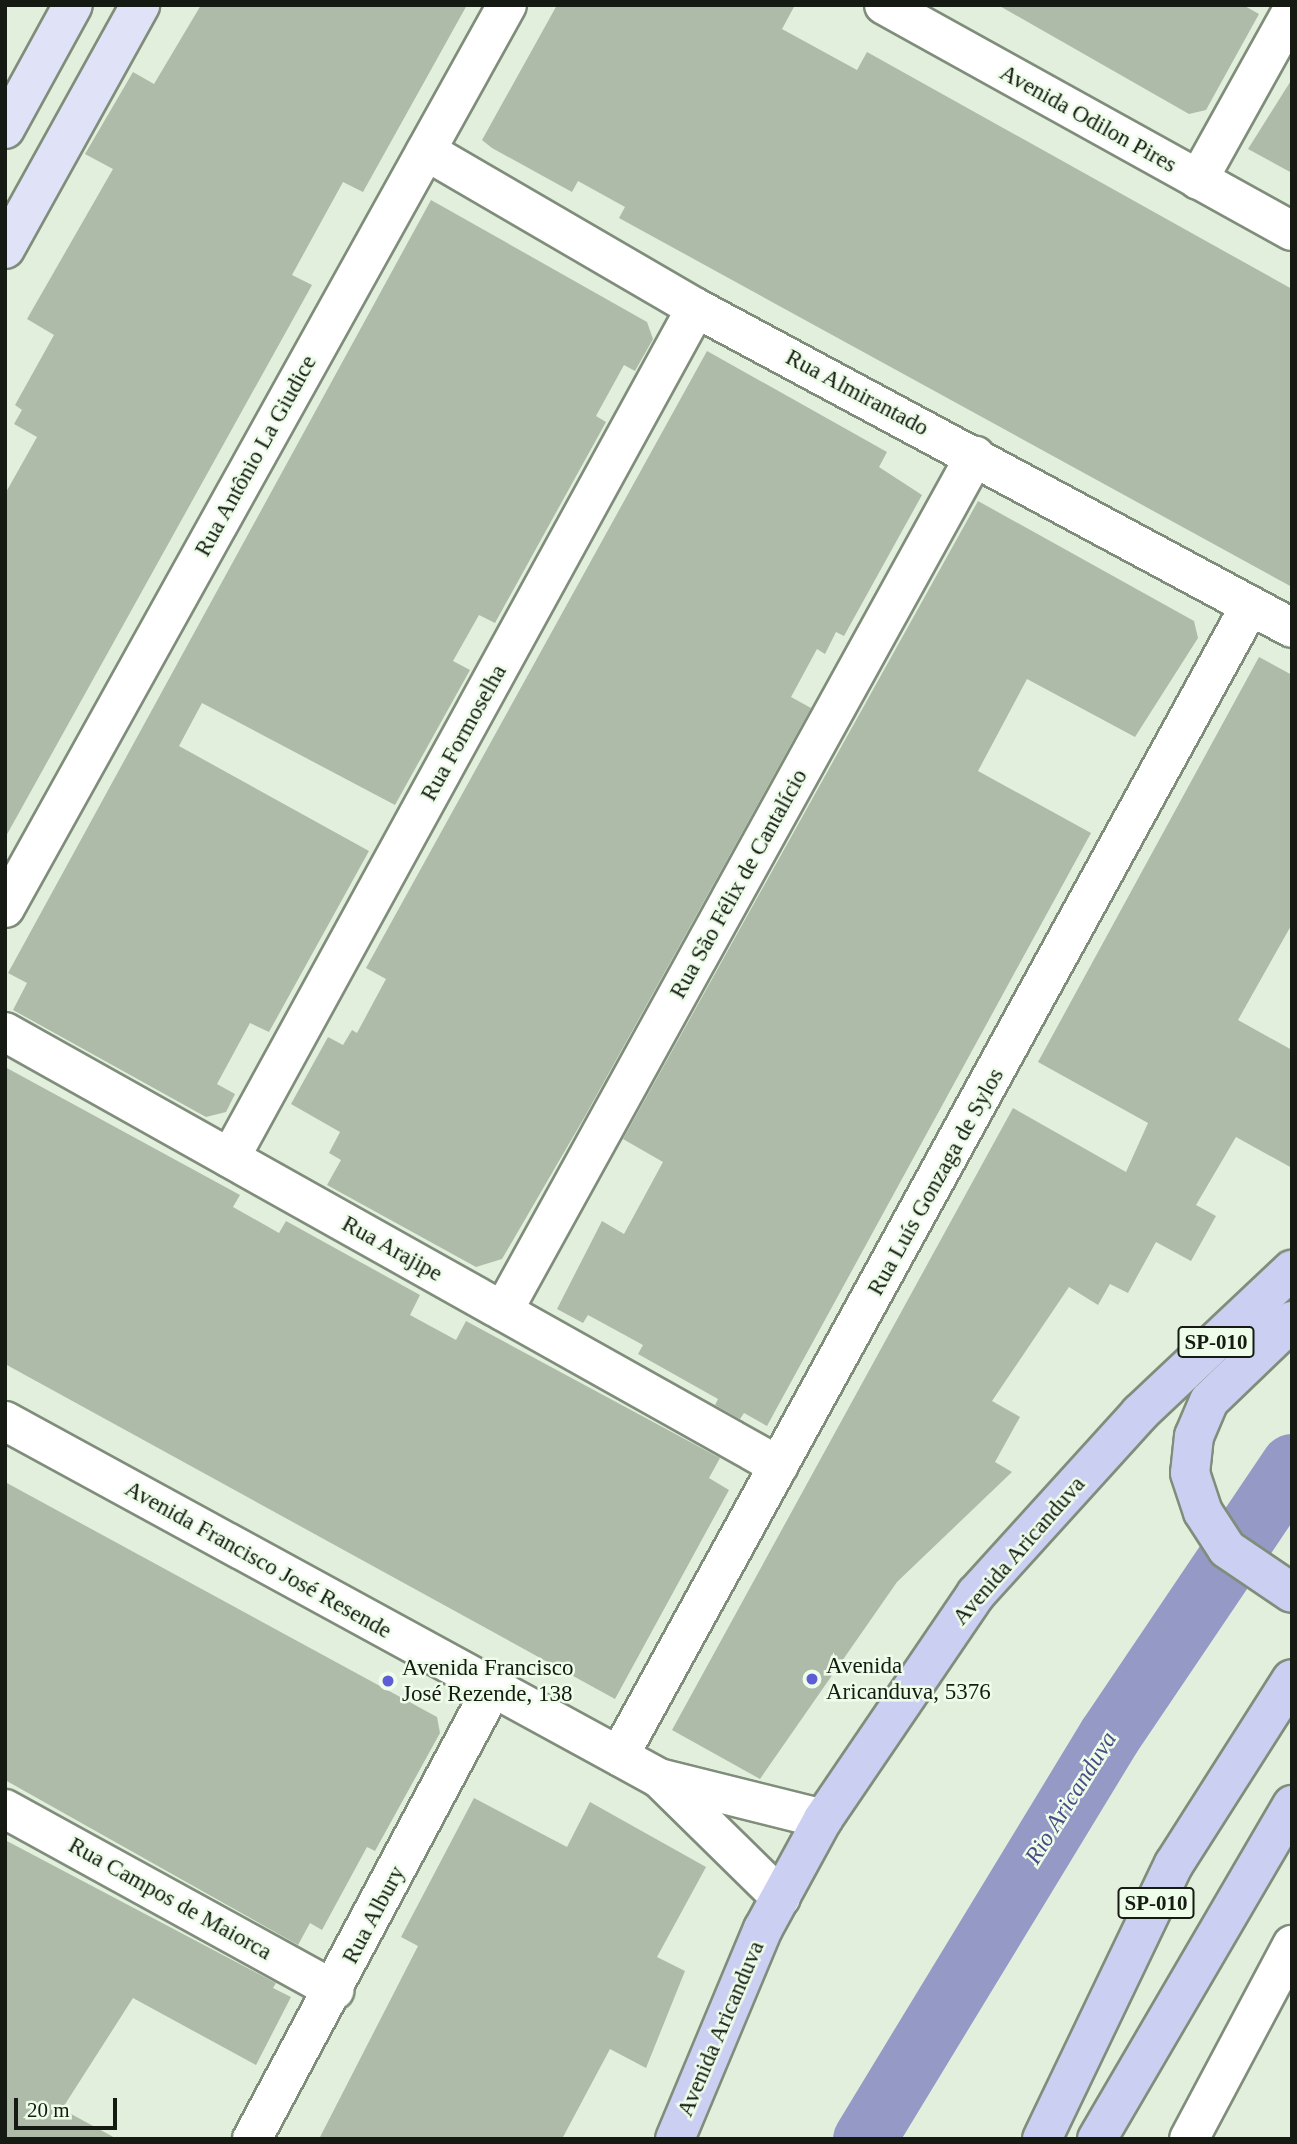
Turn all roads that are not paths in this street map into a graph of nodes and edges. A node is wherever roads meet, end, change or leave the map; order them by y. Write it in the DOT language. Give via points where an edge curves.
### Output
graph roads {
  1 [pos="73,5"];
  2 [pos="141,5"];
  3 [pos="507,5"];
  4 [pos="894,8"];
  5 [pos="1292,11"];
  6 [pos="5,129"];
  7 [pos="426,151"];
  8 [pos="1198,180"];
  9 [pos="1292,231"];
  10 [pos="5,249"];
  11 [pos="696,308"];
  12 [pos="975,456"];
  13 [pos="1250,606"];
  14 [pos="1292,628"];
  15 [pos="5,908"];
  16 [pos="5,1032"];
  17 [pos="230,1157"];
  18 [pos="1292,1270"];
  19 [pos="503,1311"];
  20 [pos="1292,1321"];
  21 [pos="5,1421"];
  22 [pos="779,1466"];
  23 [pos="1292,1593"];
  24 [pos="1292,1679"];
  25 [pos="492,1689"];
  26 [pos="619,1756"];
  27 [pos="659,1778"];
  28 [pos="1292,1805"];
  29 [pos="5,1809"];
  30 [pos="823,1819"];
  31 [pos="781,1898"];
  32 [pos="1292,1945"];
  33 [pos="334,1990"];
  34 [pos="252,2139"];
  35 [pos="675,2139"];
  36 [pos="1041,2139"];
  37 [pos="1097,2139"];
  38 [pos="1189,2139"];
  1 -- 6 [label="main road"];
  2 -- 10 [label="main road"];
  3 -- 7 [label="street, Rua Antônio La Giudice"];
  4 -- 8 [label="street, Avenida Odilon Pires"];
  5 -- 8 [label="street"];
  7 -- 11 [label="street, Rua Almirantado"];
  7 -- 15 [label="street, Rua Antônio La Giudice"];
  8 -- 9 [label="street, Avenida Odilon Pires"];
  11 -- 12 [label="street, Rua Almirantado"];
  11 -- 17 [label="street, Rua Formoselha"];
  12 -- 13 [label="street, Rua Almirantado"];
  12 -- 19 [label="street, Rua São Félix de Cantalício"];
  13 -- 14 [label="street, Rua Almirantado"];
  13 -- 22 [label="street, Rua Luís Gonzaga de Sylos"];
  16 -- 17 [label="street, Rua Arajipe"];
  17 -- 19 [label="street, Rua Arajipe"];
  18 -- 30 [label="highway, Avenida Aricanduva / SP-010" via="1140,1413 976,1594"];
  19 -- 22 [label="street, Rua Arajipe"];
  20 -- 23 [label="highway" via="1209,1401 1194,1436 1190,1473 1203,1512 1227,1549"];
  21 -- 25 [label="street, Avenida Francisco José Resende"];
  22 -- 26 [label="street, Rua Luís Gonzaga de Sylos"];
  24 -- 36 [label="highway, SP-010" via="1174,1864"];
  25 -- 26 [label="street, Avenida Francisco José Resende"];
  25 -- 33 [label="street, Rua Albury"];
  26 -- 27 [label="street, Avenida Francisco José Resende"];
  27 -- 30 [label="street, Avenida Francisco José Resende"];
  27 -- 31 [label="street, Avenida Francisco José Resende"];
  28 -- 37 [label="highway"];
  29 -- 33 [label="street, Rua Campos de Maiorca"];
  30 -- 31 [label="highway, Avenida Aricanduva / SP-010"];
  31 -- 35 [label="highway, Avenida Aricanduva / SP-010"];
  32 -- 38 [label="street"];
  33 -- 34 [label="street, Rua Albury"];
}
